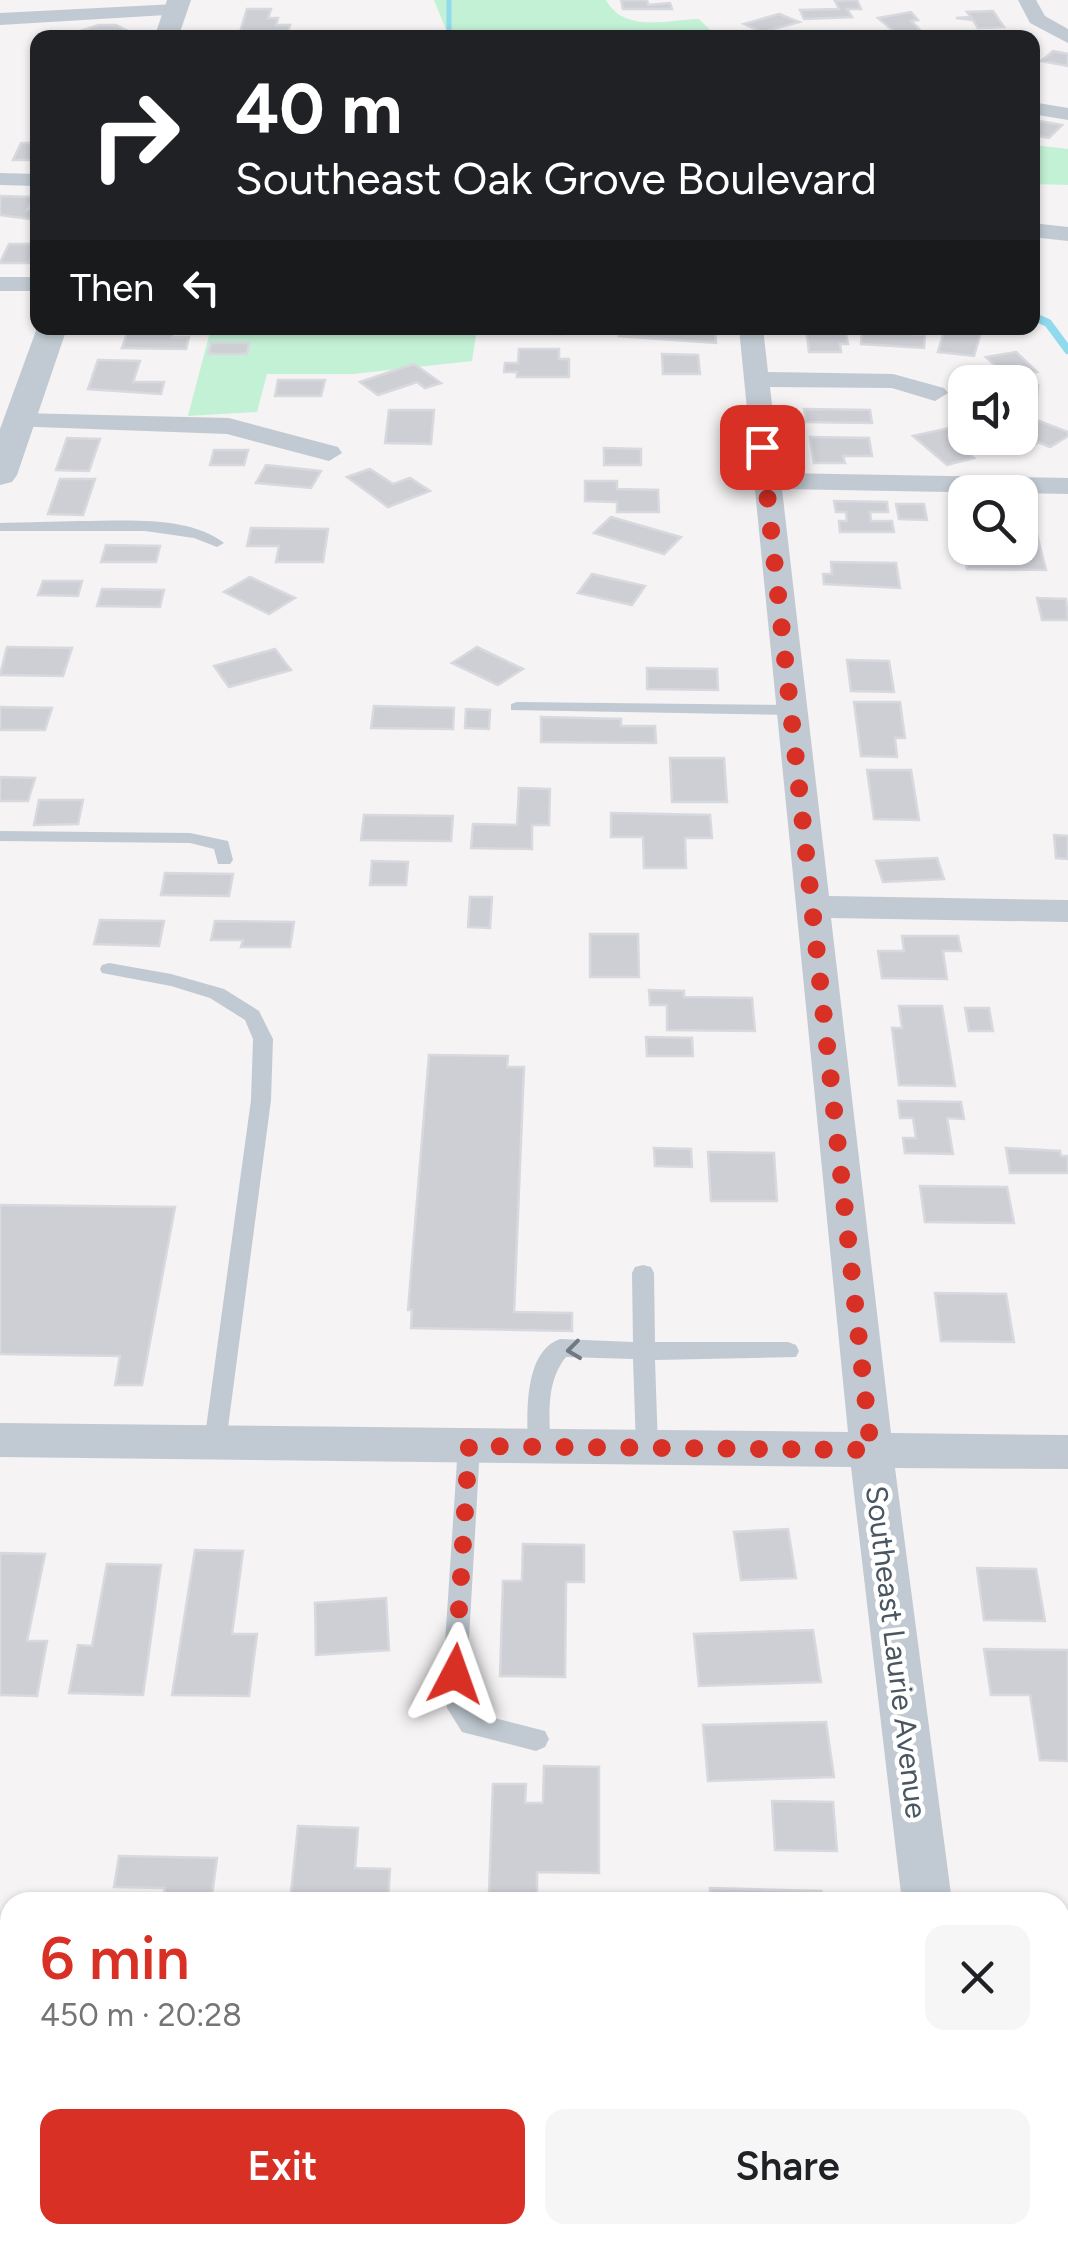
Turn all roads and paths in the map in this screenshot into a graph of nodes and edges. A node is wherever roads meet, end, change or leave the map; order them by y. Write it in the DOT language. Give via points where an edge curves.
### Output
graph roads {
  1 [pos="1027,0"];
  2 [pos="178,5"];
  3 [pos="0,19"];
  4 [pos="169,30"];
  5 [pos="1068,37"];
  6 [pos="1040,109"];
  7 [pos="1068,114"];
  8 [pos="0,180"];
  9 [pos="30,180"];
  10 [pos="1040,231"];
  11 [pos="1068,234"];
  12 [pos="0,284"];
  13 [pos="30,284"];
  14 [pos="50,335"];
  15 [pos="751,335"];
  16 [pos="754,379"];
  17 [pos="934,392"];
  18 [pos="19,421"];
  19 [pos="328,452"];
  20 [pos="0,475"];
  21 [pos="765,481"];
  22 [pos="1068,486"];
  23 [pos="0,527"];
  24 [pos="217,543"];
  25 [pos="518,706"];
  26 [pos="791,710"];
  27 [pos="0,836"];
  28 [pos="224,860"];
  29 [pos="813,907"];
  30 [pos="1068,910"];
  31 [pos="108,969"];
  32 [pos="643,1272"];
  33 [pos="644,1351"];
  34 [pos="788,1351"];
  35 [pos="0,1440"];
  36 [pos="216,1442"];
  37 [pos="469,1446"];
  38 [pos="540,1446"];
  39 [pos="647,1448"];
  40 [pos="871,1450"];
  41 [pos="1068,1452"];
  42 [pos="536,1739"];
  43 [pos="926,1892"];
  1 -- 5 [label="street" via="1038,19"];
  2 -- 3 [label="street"];
  2 -- 4 [label="street"];
  6 -- 7 [label="street"];
  8 -- 9 [label="street"];
  10 -- 11 [label="street"];
  12 -- 13 [label="street"];
  14 -- 18 [label="street"];
  15 -- 16 [label="street, Southeast Laurie Avenue"];
  16 -- 17 [label="street" via="892,381"];
  16 -- 21 [label="street, Southeast Laurie Avenue"];
  18 -- 19 [label="street" via="229,426"];
  18 -- 20 [label="street"];
  21 -- 22 [label="street"];
  21 -- 26 [label="street, Southeast Laurie Avenue"];
  23 -- 24 [label="lane" via="168,529 202,532"];
  25 -- 26 [label="lane"];
  26 -- 29 [label="street, Southeast Laurie Avenue"];
  27 -- 28 [label="lane" via="190,838 222,845"];
  29 -- 30 [label="street"];
  29 -- 40 [label="street, Southeast Laurie Avenue"];
  31 -- 36 [label="lane" via="206,988 253,1016 261,1030 261,1100"];
  32 -- 33 [label="lane"];
  33 -- 34 [label="lane"];
  33 -- 38 [label="lane, one-way" via="560,1348 544,1366"];
  33 -- 39 [label="lane"];
  35 -- 36 [label="street"];
  36 -- 37 [label="street"];
  37 -- 38 [label="street"];
  37 -- 42 [label="lane" via="455,1674 460,1708 472,1724"];
  38 -- 39 [label="street"];
  39 -- 40 [label="street"];
  40 -- 41 [label="street"];
  40 -- 43 [label="street, Southeast Laurie Avenue"];
}
